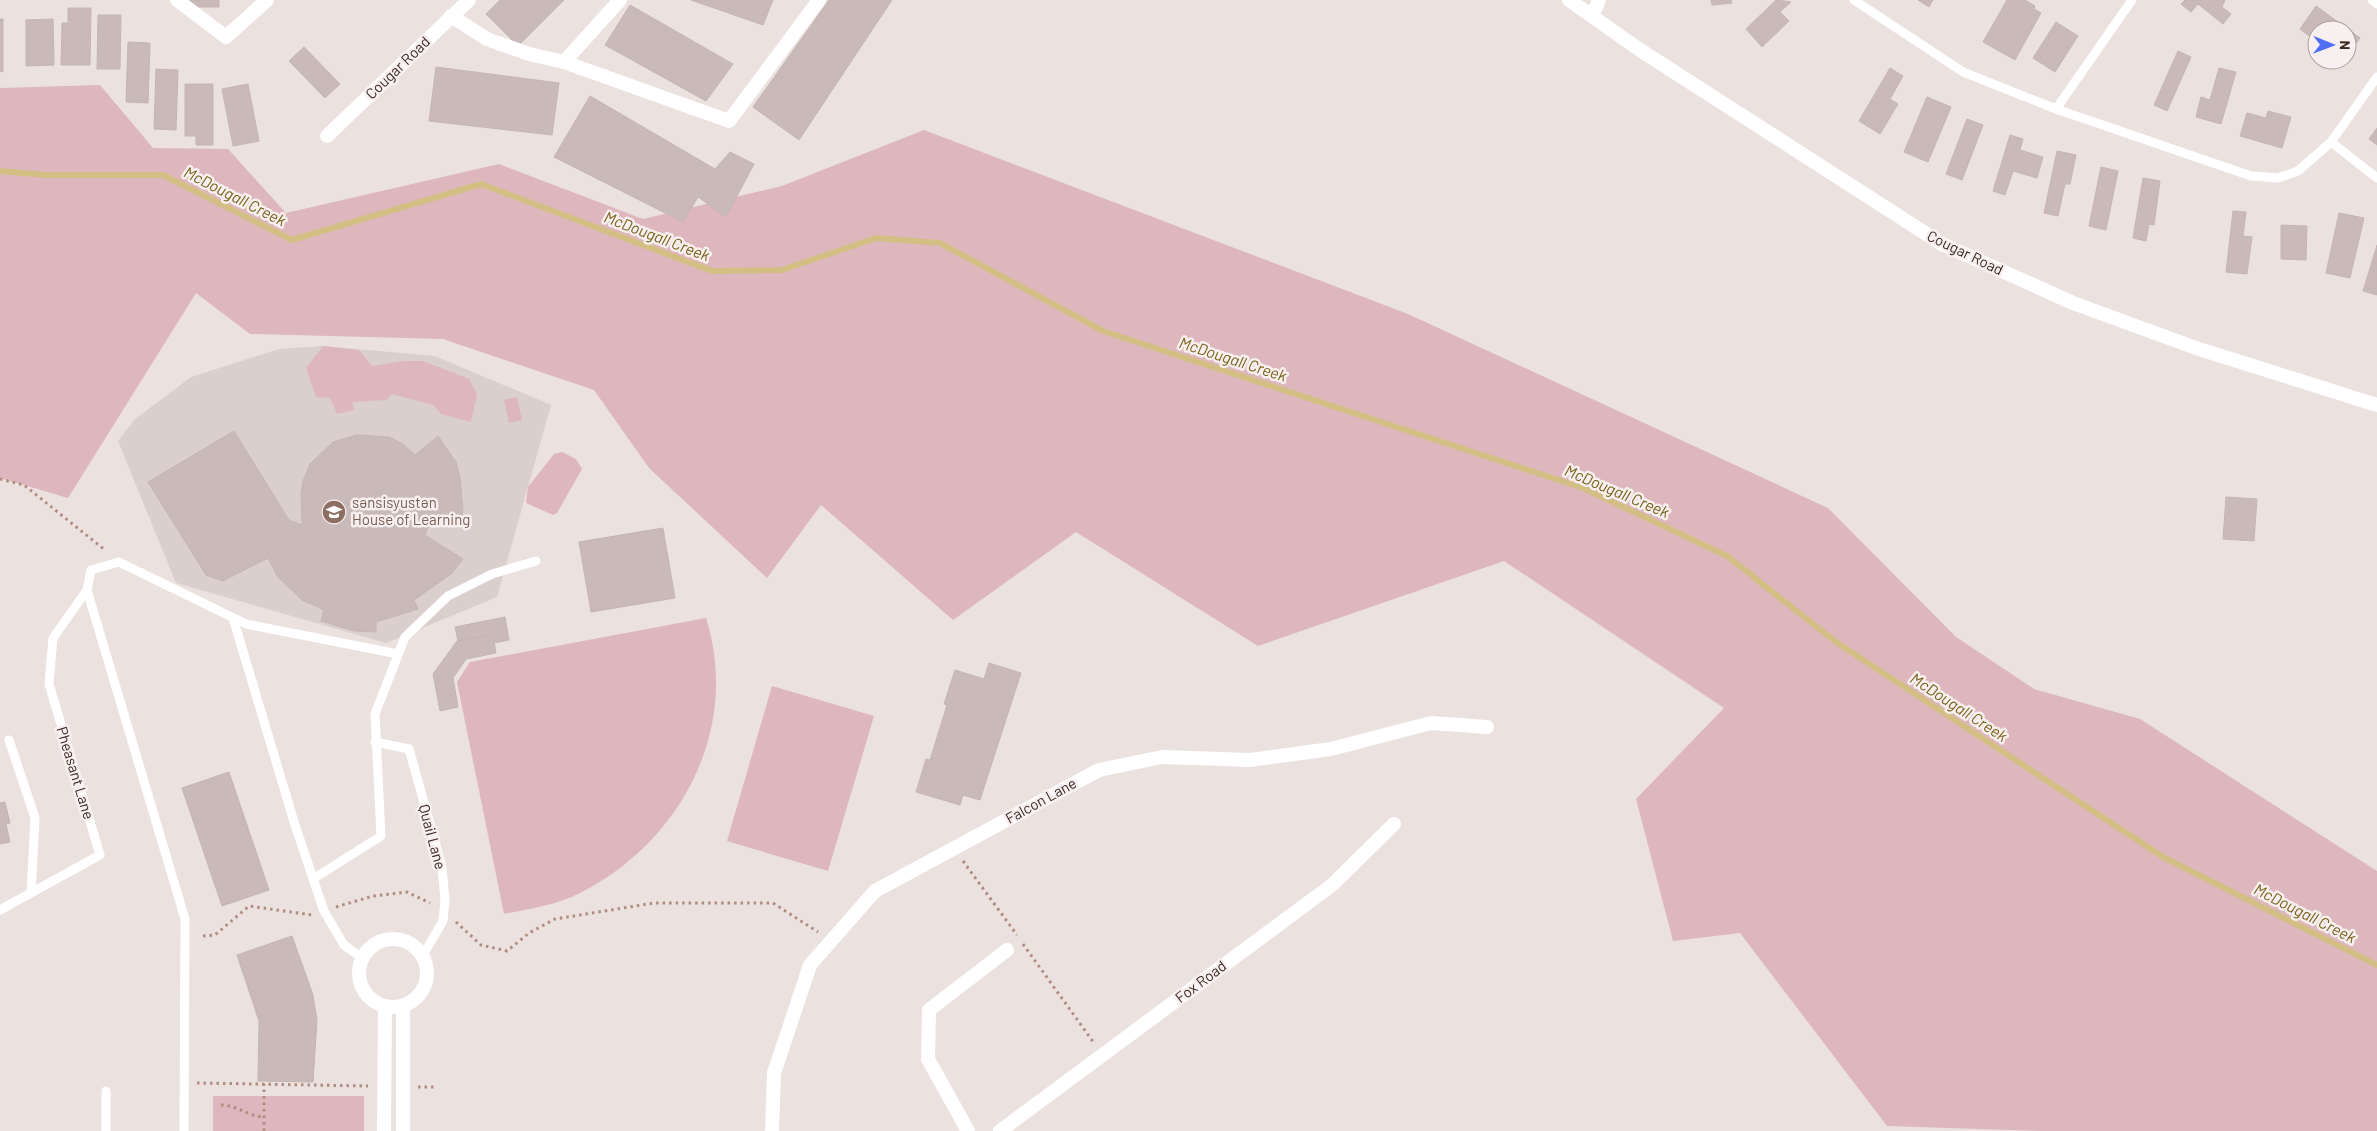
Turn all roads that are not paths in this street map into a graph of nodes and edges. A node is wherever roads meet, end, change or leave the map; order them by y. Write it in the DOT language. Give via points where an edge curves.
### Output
graph roads {
  1 [pos="177,0"];
  2 [pos="267,0"];
  3 [pos="469,0"];
  4 [pos="620,0"];
  5 [pos="819,0"];
  6 [pos="1569,0"];
  7 [pos="1599,0"];
  8 [pos="1854,0"];
  9 [pos="2132,0"];
  10 [pos="2372,0"];
  11 [pos="2377,4"];
  12 [pos="451,16"];
  13 [pos="1592,16"];
  14 [pos="564,62"];
  15 [pos="2377,77"];
  16 [pos="2056,109"];
  17 [pos="327,136"];
  18 [pos="2331,142"];
  19 [pos="2377,178"];
  20 [pos="2377,406"];
  21 [pos="536,561"];
  22 [pos="87,590"];
  23 [pos="234,618"];
  24 [pos="398,654"];
  25 [pos="1487,727"];
  26 [pos="9,740"];
  27 [pos="375,742"];
  28 [pos="1394,824"];
  29 [pos="314,878"];
  30 [pos="31,893"];
  31 [pos="0,910"];
  32 [pos="1007,950"];
  33 [pos="423,955"];
  34 [pos="362,958"];
  35 [pos="385,1006"];
  36 [pos="403,1006"];
  37 [pos="106,1091"];
  38 [pos="106,1131"];
  39 [pos="184,1131"];
  40 [pos="384,1131"];
  41 [pos="403,1131"];
  42 [pos="772,1131"];
  43 [pos="968,1131"];
  44 [pos="1000,1131"];
  1 -- 2 [label="street" via="226,37"];
  3 -- 12 [label="street, Cougar Road"];
  4 -- 14 [label="street"];
  5 -- 14 [label="street" via="730,121"];
  6 -- 13 [label="street, Cougar Road"];
  7 -- 13 [label="street"];
  8 -- 16 [label="lane" via="1963,72"];
  9 -- 16 [label="lane"];
  10 -- 11 [label="lane"];
  12 -- 14 [label="street" via="487,39"];
  12 -- 17 [label="street, Cougar Road"];
  13 -- 20 [label="street, Cougar Road" via="1942,244 2073,303 2196,348"];
  15 -- 18 [label="lane"];
  16 -- 18 [label="lane" via="2251,176 2278,178 2298,171"];
  18 -- 19 [label="lane"];
  21 -- 24 [label="lane" via="492,574 448,596 405,637"];
  22 -- 23 [label="lane" via="91,570 119,562"];
  22 -- 30 [label="lane, Pheasant Lane" via="53,638 49,684 100,855"];
  22 -- 39 [label="lane" via="185,919"];
  23 -- 24 [label="lane" via="246,624"];
  23 -- 29 [label="lane" via="295,826"];
  24 -- 27 [label="lane" via="375,714"];
  25 -- 42 [label="street, Falcon Lane" via="1431,723 1331,749 1250,760 1162,757 1099,770 875,891 810,965 774,1073"];
  26 -- 30 [label="lane" via="35,818"];
  27 -- 29 [label="lane" via="381,836"];
  27 -- 33 [label="lane, Quail Lane" via="409,749 442,867 443,921"];
  28 -- 44 [label="street, Fox Road" via="1332,885"];
  29 -- 34 [label="lane" via="324,911 344,945"];
  30 -- 31 [label="lane, Pheasant Lane"];
  32 -- 43 [label="street" via="929,1010 928,1059"];
  33 -- 34 [label="street" via="408,941 387,939 368,949"];
  33 -- 36 [label="street" via="427,965 425,986 413,1002"];
  34 -- 35 [label="street" via="359,967 362,987 368,996"];
  35 -- 36 [label="street"];
  35 -- 40 [label="street"];
  36 -- 41 [label="street"];
  37 -- 38 [label="lane"];
}
